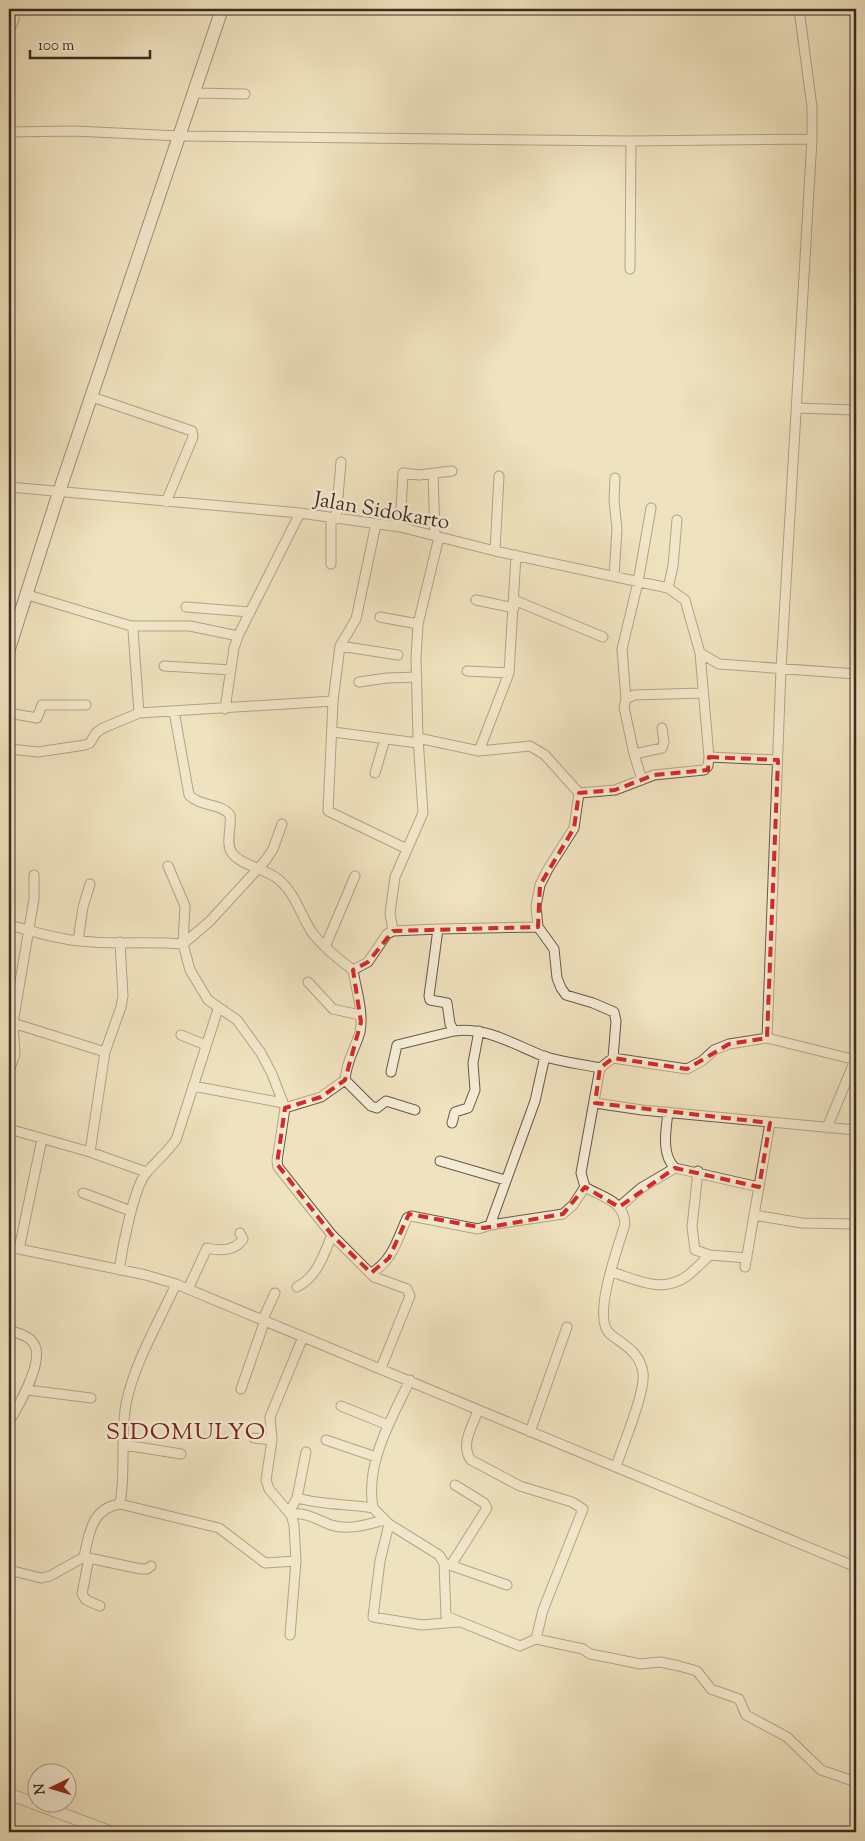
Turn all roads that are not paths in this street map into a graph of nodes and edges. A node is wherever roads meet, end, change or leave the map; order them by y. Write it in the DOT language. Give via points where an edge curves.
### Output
graph roads {
  1 [pos="14,9"];
  2 [pos="222,9"];
  3 [pos="799,9"];
  4 [pos="9,30"];
  5 [pos="194,93"];
  6 [pos="245,94"];
  7 [pos="9,132"];
  8 [pos="180,136"];
  9 [pos="631,140"];
  10 [pos="812,140"];
  11 [pos="630,268"];
  12 [pos="92,397"];
  13 [pos="796,408"];
  14 [pos="856,410"];
  15 [pos="341,462"];
  16 [pos="452,471"];
  17 [pos="432,473"];
  18 [pos="499,476"];
  19 [pos="615,478"];
  20 [pos="9,487"];
  21 [pos="59,492"];
  22 [pos="166,502"];
  23 [pos="651,508"];
  24 [pos="300,514"];
  25 [pos="334,518"];
  26 [pos="677,520"];
  27 [pos="376,524"];
  28 [pos="400,527"];
  29 [pos="437,536"];
  30 [pos="495,551"];
  31 [pos="516,555"];
  32 [pos="331,564"];
  33 [pos="614,576"];
  34 [pos="638,582"];
  35 [pos="668,588"];
  36 [pos="28,594"];
  37 [pos="476,600"];
  38 [pos="514,604"];
  39 [pos="186,607"];
  40 [pos="250,612"];
  41 [pos="380,617"];
  42 [pos="418,624"];
  43 [pos="130,626"];
  44 [pos="238,636"];
  45 [pos="603,637"];
  46 [pos="340,646"];
  47 [pos="9,649"];
  48 [pos="700,653"];
  49 [pos="398,656"];
  50 [pos="164,666"];
  51 [pos="781,669"];
  52 [pos="231,670"];
  53 [pos="467,672"];
  54 [pos="509,673"];
  55 [pos="856,674"];
  56 [pos="417,678"];
  57 [pos="359,682"];
  58 [pos="703,693"];
  59 [pos="626,700"];
  60 [pos="333,701"];
  61 [pos="86,705"];
  62 [pos="225,709"];
  63 [pos="174,711"];
  64 [pos="9,713"];
  65 [pos="139,713"];
  66 [pos="662,728"];
  67 [pos="333,732"];
  68 [pos="386,739"];
  69 [pos="418,740"];
  70 [pos="9,749"];
  71 [pos="479,751"];
  72 [pos="634,754"];
  73 [pos="709,757"];
  74 [pos="778,760"];
  75 [pos="375,773"];
  76 [pos="642,780"];
  77 [pos="579,793"];
  78 [pos="282,824"];
  79 [pos="407,849"];
  80 [pos="168,866"];
  81 [pos="258,867"];
  82 [pos="34,875"];
  83 [pos="355,876"];
  84 [pos="90,884"];
  85 [pos="9,925"];
  86 [pos="538,927"];
  87 [pos="438,929"];
  88 [pos="393,931"];
  89 [pos="28,932"];
  90 [pos="78,941"];
  91 [pos="120,942"];
  92 [pos="183,944"];
  93 [pos="325,946"];
  94 [pos="353,970"];
  95 [pos="308,982"];
  96 [pos="218,1009"];
  97 [pos="360,1015"];
  98 [pos="13,1024"];
  99 [pos="454,1031"];
  100 [pos="479,1031"];
  101 [pos="181,1035"];
  102 [pos="767,1038"];
  103 [pos="206,1045"];
  104 [pos="105,1052"];
  105 [pos="545,1056"];
  106 [pos="613,1058"];
  107 [pos="856,1060"];
  108 [pos="10,1068"];
  109 [pos="600,1068"];
  110 [pos="391,1072"];
  111 [pos="345,1080"];
  112 [pos="193,1086"];
  113 [pos="595,1103"];
  114 [pos="284,1106"];
  115 [pos="415,1110"];
  116 [pos="668,1112"];
  117 [pos="452,1123"];
  118 [pos="770,1123"];
  119 [pos="828,1128"];
  120 [pos="9,1129"];
  121 [pos="856,1130"];
  122 [pos="42,1139"];
  123 [pos="90,1152"];
  124 [pos="440,1160"];
  125 [pos="675,1168"];
  126 [pos="698,1171"];
  127 [pos="146,1172"];
  128 [pos="505,1180"];
  129 [pos="584,1187"];
  130 [pos="759,1187"];
  131 [pos="83,1193"];
  132 [pos="619,1207"];
  133 [pos="131,1211"];
  134 [pos="754,1215"];
  135 [pos="856,1224"];
  136 [pos="490,1226"];
  137 [pos="240,1233"];
  138 [pos="332,1235"];
  139 [pos="9,1247"];
  140 [pos="19,1249"];
  141 [pos="710,1255"];
  142 [pos="119,1270"];
  143 [pos="612,1272"];
  144 [pos="371,1273"];
  145 [pos="176,1284"];
  146 [pos="297,1287"];
  147 [pos="188,1289"];
  148 [pos="275,1293"];
  149 [pos="264,1319"];
  150 [pos="567,1327"];
  151 [pos="9,1331"];
  152 [pos="303,1336"];
  153 [pos="381,1368"];
  154 [pos="410,1380"];
  155 [pos="241,1389"];
  156 [pos="28,1390"];
  157 [pos="91,1398"];
  158 [pos="341,1406"];
  159 [pos="478,1411"];
  160 [pos="9,1422"];
  161 [pos="388,1425"];
  162 [pos="530,1432"];
  163 [pos="254,1438"];
  164 [pos="272,1440"];
  165 [pos="326,1440"];
  166 [pos="125,1445"];
  167 [pos="306,1452"];
  168 [pos="181,1454"];
  169 [pos="376,1457"];
  170 [pos="616,1467"];
  171 [pos="455,1485"];
  172 [pos="297,1498"];
  173 [pos="120,1504"];
  174 [pos="372,1508"];
  175 [pos="290,1514"];
  176 [pos="387,1522"];
  177 [pos="87,1558"];
  178 [pos="296,1561"];
  179 [pos="447,1564"];
  180 [pos="151,1566"];
  181 [pos="856,1567"];
  182 [pos="9,1570"];
  183 [pos="508,1585"];
  184 [pos="100,1606"];
  185 [pos="458,1622"];
  186 [pos="290,1635"];
  187 [pos="536,1639"];
  188 [pos="856,1782"];
  189 [pos="9,1794"];
  190 [pos="111,1832"];
  1 -- 4 [label="street" via="14,20"];
  2 -- 5 [label="main road"];
  3 -- 10 [label="street" via="812,107"];
  5 -- 6 [label="street"];
  5 -- 8 [label="main road"];
  7 -- 8 [label="street" via="74,131"];
  8 -- 9 [label="street"];
  8 -- 12 [label="main road"];
  9 -- 10 [label="street"];
  9 -- 11 [label="street"];
  10 -- 13 [label="street"];
  12 -- 21 [label="main road"];
  12 -- 22 [label="street" via="192,431 193,437"];
  13 -- 14 [label="street"];
  13 -- 51 [label="street"];
  15 -- 25 [label="street"];
  16 -- 17 [label="street"];
  17 -- 28 [label="street" via="403,473"];
  17 -- 29 [label="street"];
  18 -- 30 [label="street"];
  19 -- 33 [label="street"];
  20 -- 21 [label="street, Jalan Sidokarto"];
  21 -- 22 [label="street, Jalan Sidokarto"];
  21 -- 36 [label="main road"];
  22 -- 24 [label="street, Jalan Sidokarto"];
  23 -- 34 [label="street"];
  24 -- 25 [label="street, Jalan Sidokarto"];
  24 -- 40 [label="street"];
  25 -- 27 [label="street, Jalan Sidokarto"];
  25 -- 32 [label="street"];
  26 -- 35 [label="street"];
  27 -- 28 [label="street, Jalan Sidokarto"];
  27 -- 46 [label="street" via="356,619"];
  28 -- 29 [label="street, Jalan Sidokarto"];
  29 -- 30 [label="street, Jalan Sidokarto"];
  29 -- 42 [label="street"];
  30 -- 31 [label="street, Jalan Sidokarto"];
  31 -- 33 [label="street, Jalan Sidokarto"];
  31 -- 38 [label="street"];
  33 -- 34 [label="street, Jalan Sidokarto"];
  34 -- 35 [label="street, Jalan Sidokarto"];
  34 -- 59 [label="street" via="622,654"];
  35 -- 48 [label="street" via="685,600"];
  36 -- 43 [label="street"];
  36 -- 47 [label="main road"];
  37 -- 38 [label="street"];
  38 -- 45 [label="street"];
  38 -- 54 [label="street"];
  39 -- 40 [label="street"];
  40 -- 44 [label="street"];
  41 -- 42 [label="street"];
  42 -- 56 [label="street"];
  43 -- 44 [label="street" via="190,626"];
  43 -- 65 [label="street" via="133,630"];
  44 -- 52 [label="street"];
  46 -- 49 [label="street"];
  46 -- 60 [label="street"];
  48 -- 51 [label="street" via="719,664"];
  48 -- 58 [label="street"];
  50 -- 52 [label="street"];
  51 -- 55 [label="street"];
  51 -- 74 [label="street"];
  52 -- 62 [label="street"];
  53 -- 54 [label="street"];
  54 -- 71 [label="street"];
  56 -- 57 [label="street"];
  56 -- 69 [label="street"];
  58 -- 59 [label="street" via="634,695"];
  58 -- 73 [label="street"];
  59 -- 72 [label="street" via="624,707"];
  60 -- 62 [label="street"];
  60 -- 67 [label="street"];
  61 -- 64 [label="street" via="42,706 37,718"];
  62 -- 63 [label="street"];
  63 -- 65 [label="street"];
  63 -- 81 [label="street" via="189,795 196,802 226,810 231,822 231,851 241,860"];
  65 -- 70 [label="street" via="103,728 85,745 38,752"];
  66 -- 72 [label="street" via="662,748"];
  67 -- 68 [label="street"];
  67 -- 79 [label="street" via="328,810"];
  68 -- 69 [label="street"];
  68 -- 75 [label="street"];
  69 -- 71 [label="street"];
  69 -- 79 [label="street" via="423,813"];
  71 -- 77 [label="street" via="534,747"];
  72 -- 76 [label="street"];
  73 -- 74 [label="street"];
  73 -- 76 [label="street" via="704,770"];
  74 -- 102 [label="street"];
  76 -- 77 [label="street" via="616,790"];
  77 -- 86 [label="street" via="574,828 540,885 536,906"];
  78 -- 81 [label="street" via="273,849"];
  79 -- 88 [label="street" via="395,877 390,912"];
  80 -- 92 [label="street" via="185,906"];
  81 -- 92 [label="street" via="210,921"];
  81 -- 93 [label="street" via="278,879 294,897 312,931"];
  82 -- 89 [label="street" via="34,899"];
  83 -- 93 [label="street"];
  84 -- 90 [label="street"];
  85 -- 89 [label="street"];
  86 -- 87 [label="street"];
  86 -- 106 [label="street" via="554,949 557,978 566,995 614,1012"];
  87 -- 88 [label="street"];
  87 -- 99 [label="street" via="428,996 432,1002 448,1004"];
  88 -- 94 [label="street" via="368,962"];
  89 -- 90 [label="street"];
  89 -- 98 [label="street"];
  90 -- 91 [label="street"];
  91 -- 92 [label="street"];
  91 -- 104 [label="street" via="123,996"];
  92 -- 96 [label="street" via="190,970 208,1000"];
  93 -- 94 [label="street"];
  94 -- 97 [label="street"];
  95 -- 97 [label="street" via="333,1010"];
  96 -- 103 [label="street"];
  96 -- 114 [label="street" via="232,1016 248,1032 268,1067"];
  97 -- 111 [label="street" via="360,1033 347,1062"];
  98 -- 104 [label="street"];
  98 -- 108 [label="street" via="15,1054"];
  99 -- 100 [label="street"];
  99 -- 110 [label="street" via="396,1045"];
  100 -- 105 [label="street"];
  100 -- 117 [label="street" via="473,1063 475,1090 468,1108 455,1112"];
  101 -- 103 [label="street"];
  102 -- 106 [label="street" via="729,1044 714,1050 687,1069"];
  102 -- 107 [label="street"];
  103 -- 112 [label="street"];
  104 -- 123 [label="street"];
  105 -- 109 [label="street"];
  105 -- 128 [label="street" via="535,1101"];
  106 -- 109 [label="street"];
  107 -- 119 [label="street"];
  109 -- 113 [label="street"];
  111 -- 114 [label="street" via="321,1097"];
  111 -- 115 [label="street" via="371,1106 377,1108 386,1101"];
  112 -- 114 [label="street"];
  112 -- 127 [label="street" via="176,1140"];
  113 -- 116 [label="street"];
  113 -- 129 [label="street" via="581,1173"];
  114 -- 138 [label="street" via="277,1164"];
  116 -- 118 [label="street"];
  116 -- 125 [label="street" via="665,1137 668,1160"];
  118 -- 119 [label="street"];
  118 -- 130 [label="street"];
  119 -- 121 [label="street"];
  120 -- 122 [label="street"];
  122 -- 123 [label="street"];
  122 -- 140 [label="street"];
  123 -- 127 [label="street"];
  124 -- 128 [label="street"];
  125 -- 126 [label="street"];
  125 -- 132 [label="street" via="641,1188"];
  126 -- 130 [label="street"];
  126 -- 141 [label="street" via="692,1227 694,1246 698,1252"];
  127 -- 133 [label="street"];
  128 -- 136 [label="street"];
  129 -- 132 [label="street"];
  129 -- 136 [label="street" via="563,1214"];
  130 -- 134 [label="street"];
  131 -- 133 [label="street"];
  132 -- 143 [label="street" via="625,1216 625,1224"];
  133 -- 142 [label="street"];
  134 -- 135 [label="street" via="802,1223"];
  134 -- 141 [label="street" via="746,1263"];
  136 -- 144 [label="street" via="478,1229 411,1216 389,1258 381,1268"];
  137 -- 147 [label="street" via="243,1239 236,1246 225,1250 207,1248"];
  138 -- 144 [label="street"];
  138 -- 146 [label="street" via="318,1270"];
  139 -- 140 [label="street"];
  140 -- 142 [label="street"];
  141 -- 143 [label="street" via="687,1276 665,1286 647,1284"];
  142 -- 145 [label="street"];
  143 -- 170 [label="street" via="603,1305 604,1322 609,1333 631,1349 643,1371 644,1382"];
  144 -- 153 [label="street" via="407,1289 410,1296"];
  145 -- 147 [label="street"];
  145 -- 166 [label="street" via="131,1389 126,1406"];
  147 -- 149 [label="street"];
  148 -- 149 [label="street"];
  149 -- 152 [label="street"];
  149 -- 155 [label="street"];
  150 -- 162 [label="street"];
  151 -- 156 [label="street" via="30,1338 36,1347"];
  152 -- 153 [label="street"];
  152 -- 164 [label="street" via="270,1417"];
  153 -- 154 [label="street"];
  154 -- 159 [label="street"];
  154 -- 161 [label="street"];
  156 -- 157 [label="street"];
  156 -- 160 [label="street"];
  158 -- 161 [label="street"];
  159 -- 162 [label="street"];
  159 -- 187 [label="street" via="465,1446 471,1460 520,1486 572,1502 583,1509 543,1610"];
  161 -- 169 [label="street"];
  162 -- 170 [label="street"];
  163 -- 164 [label="street"];
  164 -- 175 [label="street" via="267,1485"];
  165 -- 169 [label="street"];
  166 -- 168 [label="street"];
  166 -- 173 [label="street"];
  167 -- 172 [label="street"];
  169 -- 174 [label="street" via="370,1481"];
  170 -- 181 [label="street"];
  171 -- 179 [label="street" via="487,1508"];
  172 -- 174 [label="street" via="318,1504 329,1502"];
  172 -- 175 [label="street"];
  173 -- 177 [label="street" via="97,1514 90,1530"];
  173 -- 178 [label="street" via="218,1528 265,1563"];
  174 -- 176 [label="street"];
  175 -- 176 [label="street" via="339,1526"];
  175 -- 178 [label="street" via="294,1525"];
  176 -- 179 [label="street" via="439,1555"];
  176 -- 185 [label="street" via="373,1617 422,1625"];
  177 -- 180 [label="street" via="141,1569"];
  177 -- 182 [label="street" via="41,1578"];
  177 -- 184 [label="street" via="82,1594 86,1600"];
  178 -- 186 [label="street"];
  179 -- 183 [label="street"];
  179 -- 185 [label="street" via="444,1612 448,1618"];
  185 -- 187 [label="street" via="520,1646"];
  187 -- 188 [label="street" via="640,1664 660,1662 697,1671 709,1688 739,1699 746,1715 787,1737 821,1770"];
  189 -- 190 [label="street"];
}
